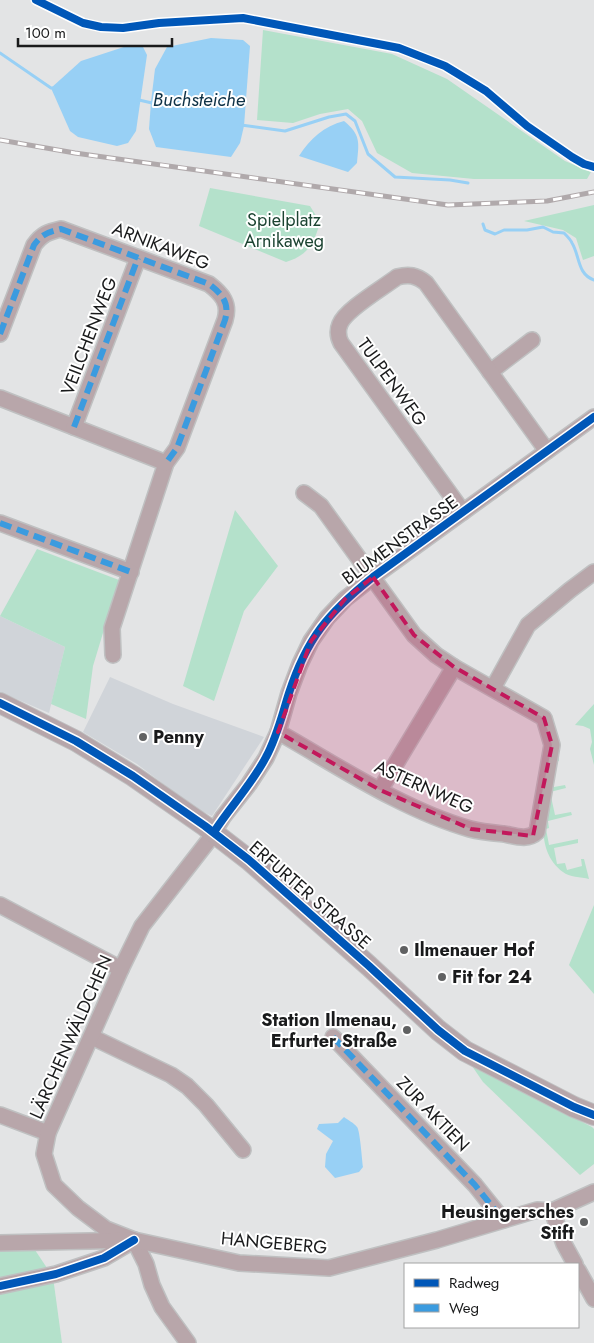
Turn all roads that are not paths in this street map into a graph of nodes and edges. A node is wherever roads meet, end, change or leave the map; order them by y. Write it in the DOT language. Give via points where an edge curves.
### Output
graph roads {
  1 [pos="138,258"];
  2 [pos="0,334"];
  3 [pos="532,340"];
  4 [pos="490,372"];
  5 [pos="0,398"];
  6 [pos="594,416"];
  7 [pos="74,427"];
  8 [pos="547,451"];
  9 [pos="166,463"];
  10 [pos="304,493"];
  11 [pos="464,512"];
  12 [pos="0,523"];
  13 [pos="131,572"];
  14 [pos="594,572"];
  15 [pos="373,577"];
  16 [pos="113,655"];
  17 [pos="454,668"];
  18 [pos="493,688"];
  19 [pos="0,703"];
  20 [pos="278,732"];
  21 [pos="380,790"];
  22 [pos="214,832"];
  23 [pos="0,905"];
  24 [pos="121,969"];
  25 [pos="92,1037"];
  26 [pos="333,1037"];
  27 [pos="0,1115"];
  28 [pos="594,1115"];
  29 [pos="48,1133"];
  30 [pos="243,1150"];
  31 [pos="594,1192"];
  32 [pos="552,1211"];
  33 [pos="503,1220"];
  34 [pos="134,1240"];
  35 [pos="0,1243"];
  36 [pos="574,1263"];
  37 [pos="579,1272"];
  38 [pos="0,1286"];
  39 [pos="594,1299"];
  40 [pos="188,1343"];
  1 -- 2 [label="street, ARNIKAWEG" via="61,229 40,236 34,244"];
  1 -- 7 [label="street, VEILCHENWEG"];
  1 -- 9 [label="street, ARNIKAWEG" via="209,284 221,294 228,312 176,448"];
  3 -- 4 [label="street"];
  4 -- 8 [label="street, TULPENWEG"];
  4 -- 11 [label="street, TULPENWEG" via="426,283 412,275 397,277 346,314 339,326 341,343"];
  5 -- 7 [label="street"];
  6 -- 8 [label="street, BLUMENSTRASSE"];
  7 -- 9 [label="street"];
  8 -- 11 [label="street, BLUMENSTRASSE"];
  9 -- 13 [label="street, ARNIKAWEG"];
  10 -- 15 [label="street" via="321,506"];
  11 -- 15 [label="street, BLUMENSTRASSE"];
  12 -- 13 [label="street"];
  13 -- 16 [label="street, ARNIKAWEG" via="112,628"];
  14 -- 18 [label="street" via="528,625"];
  15 -- 17 [label="street" via="414,635"];
  15 -- 20 [label="street, BLUMENSTRASSE" via="345,599 311,641 292,686"];
  17 -- 18 [label="street"];
  17 -- 21 [label="street"];
  18 -- 21 [label="street, ASTERNWEG" via="544,718 552,744 537,832 533,836 522,838 470,829"];
  19 -- 22 [label="main road, ERFURTER STRASSE" via="76,741"];
  20 -- 21 [label="street, ASTERNWEG"];
  20 -- 22 [label="street, BLUMENSTRASSE" via="266,758"];
  22 -- 24 [label="street, LÄRCHENWÄLDCHEN" via="142,926"];
  22 -- 28 [label="main road, ERFURTER STRASSE" via="465,1051"];
  23 -- 24 [label="street"];
  24 -- 25 [label="street, LÄRCHENWÄLDCHEN"];
  25 -- 29 [label="street, LÄRCHENWÄLDCHEN"];
  25 -- 30 [label="street" via="187,1086"];
  26 -- 33 [label="street, ZUR AKTIEN" via="475,1185"];
  27 -- 29 [label="street"];
  29 -- 34 [label="street, LÄRCHENWÄLDCHEN" via="44,1154 54,1185 106,1228"];
  31 -- 32 [label="street, HANGEBERG"];
  32 -- 33 [label="street, HANGEBERG" via="536,1210"];
  32 -- 36 [label="street"];
  33 -- 34 [label="street, HANGEBERG" via="329,1268 239,1263"];
  34 -- 35 [label="street, HANGEBERG"];
  34 -- 38 [label="street" via="104,1258 56,1274"];
  34 -- 40 [label="street" via="162,1307"];
  37 -- 39 [label="street"];
}
